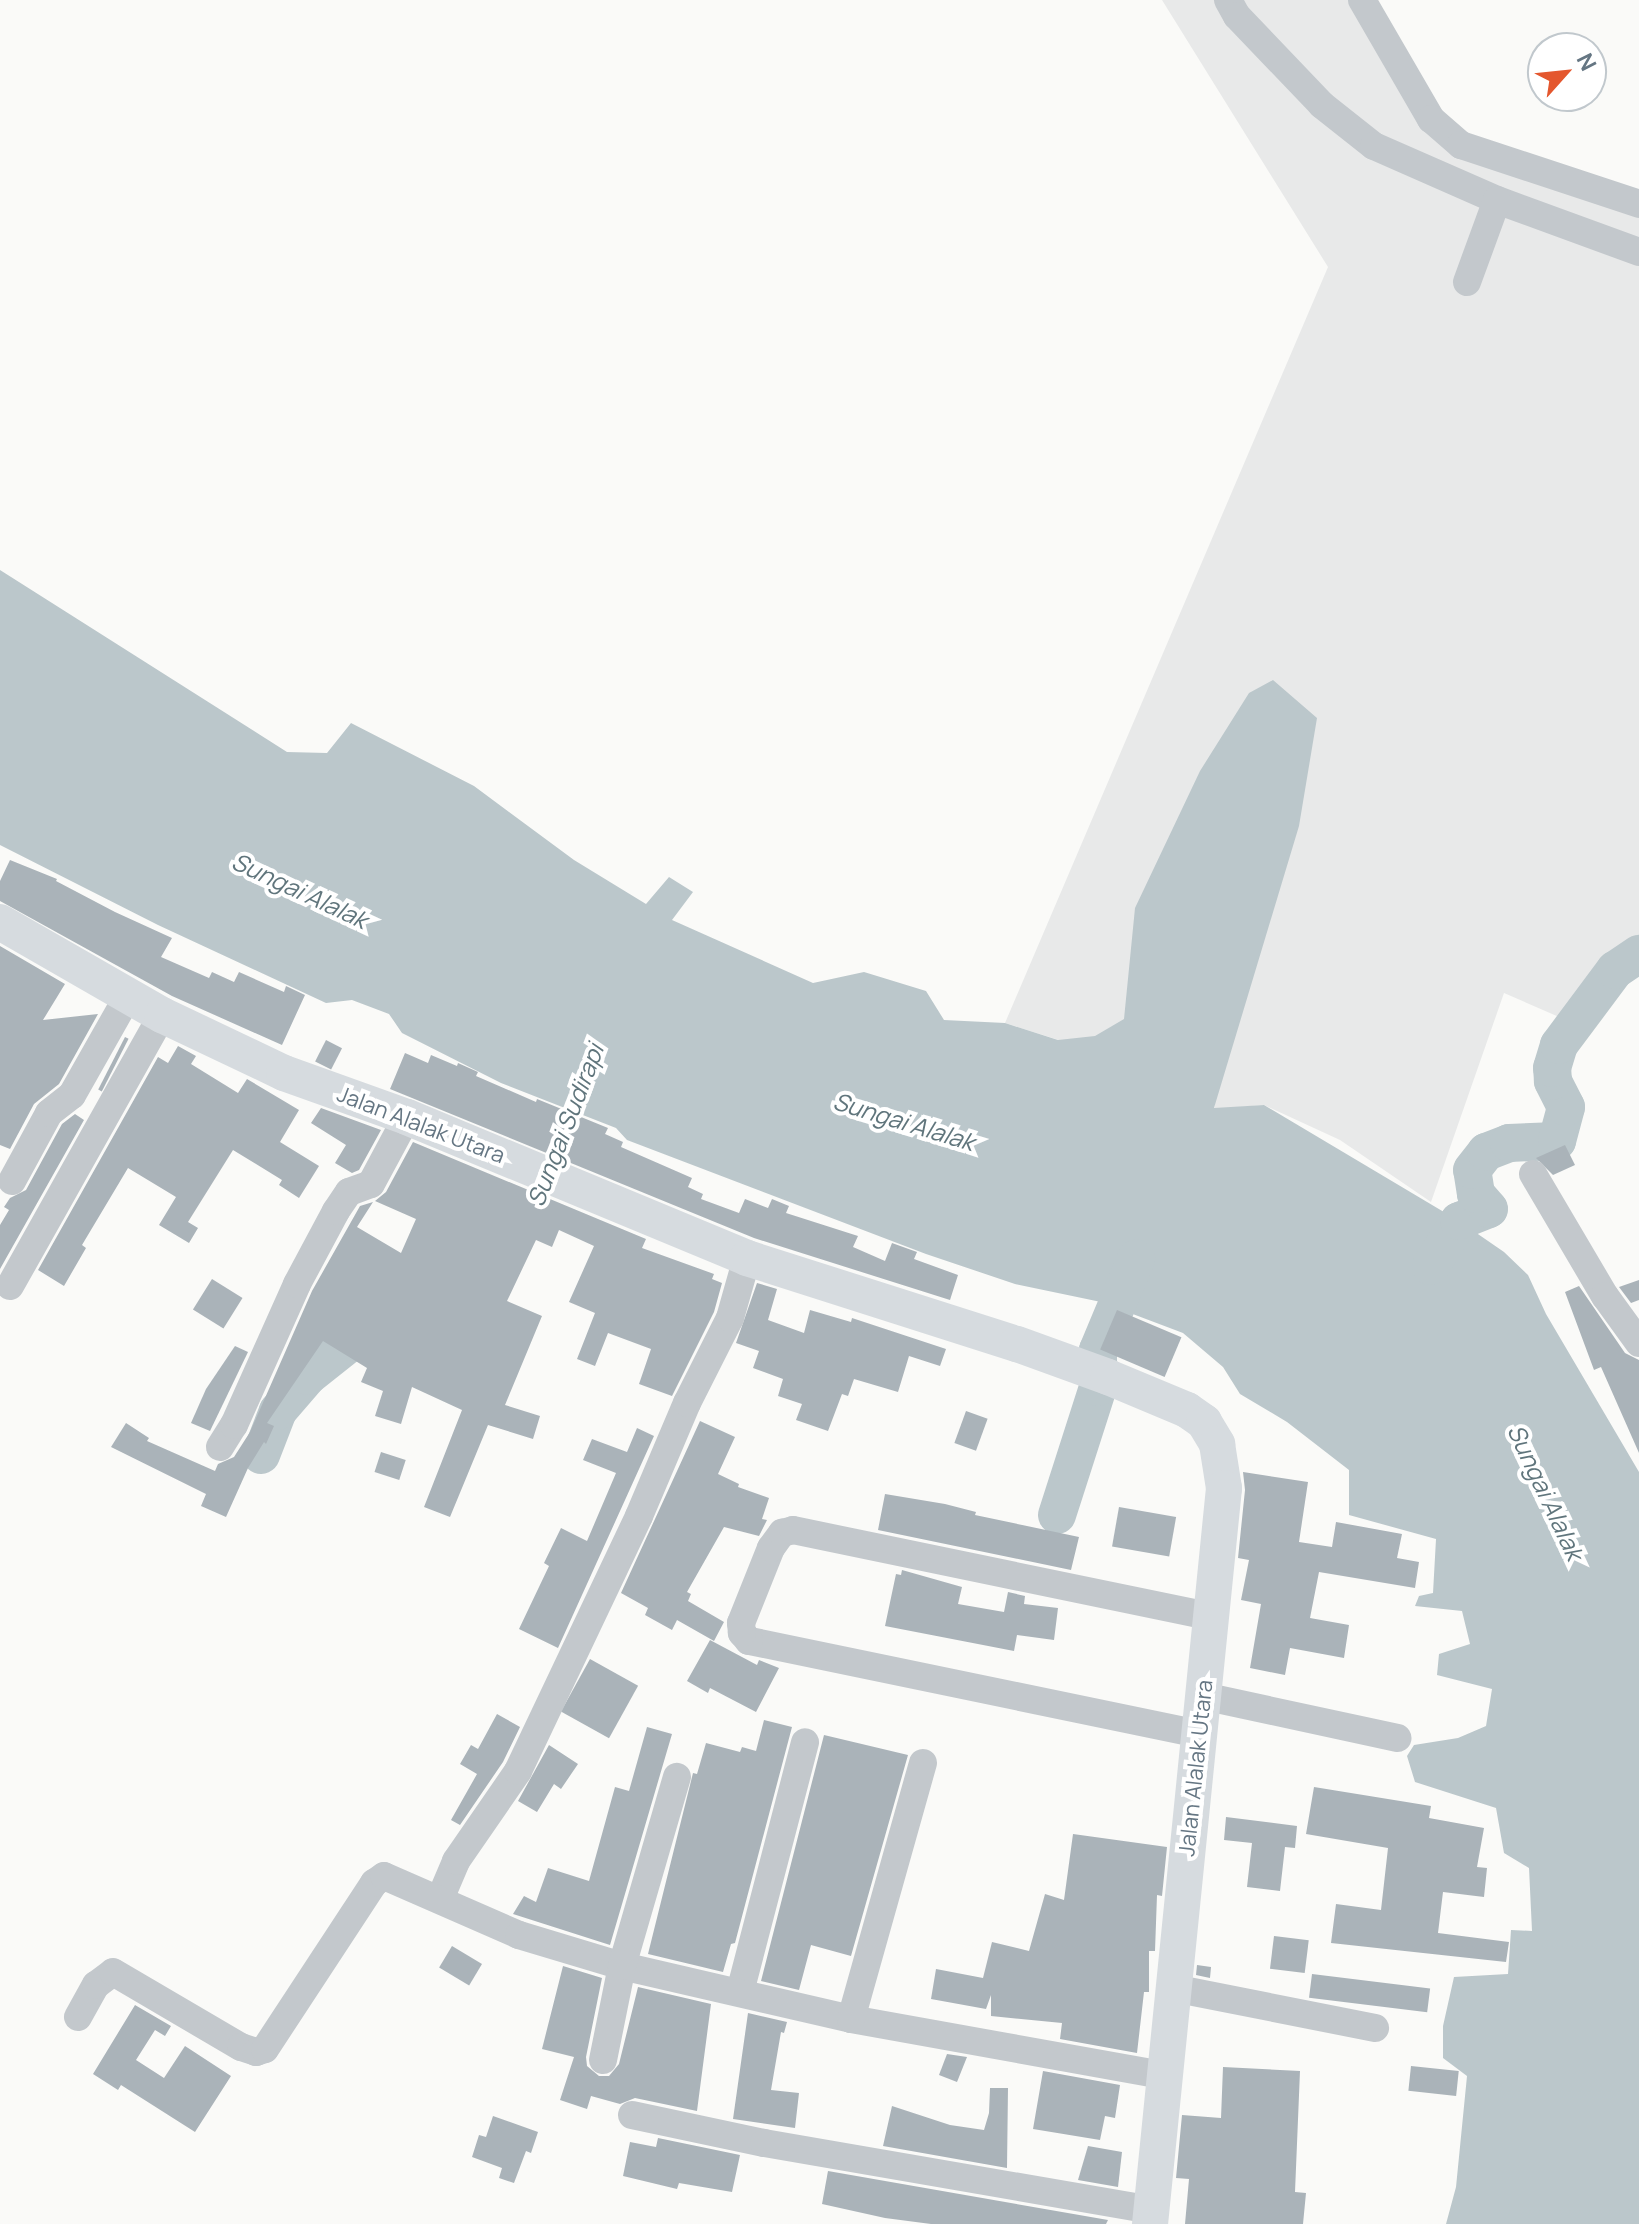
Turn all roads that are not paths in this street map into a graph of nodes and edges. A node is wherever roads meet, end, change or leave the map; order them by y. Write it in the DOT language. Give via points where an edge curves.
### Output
graph roads {
  1 [pos="1228,0"];
  2 [pos="1362,0"];
  3 [pos="1497,200"];
  4 [pos="1639,204"];
  5 [pos="1639,252"];
  6 [pos="1467,282"];
  7 [pos="0,922"];
  8 [pos="128,996"];
  9 [pos="162,1015"];
  10 [pos="407,1117"];
  11 [pos="1533,1174"];
  12 [pos="12,1181"];
  13 [pos="747,1258"];
  14 [pos="10,1286"];
  15 [pos="1639,1343"];
  16 [pos="220,1447"];
  17 [pos="1212,1617"];
  18 [pos="1203,1696"];
  19 [pos="1199,1734"];
  20 [pos="1398,1738"];
  21 [pos="805,1742"];
  22 [pos="923,1763"];
  23 [pos="677,1777"];
  24 [pos="443,1899"];
  25 [pos="622,1966"];
  26 [pos="1173,1988"];
  27 [pos="740,1992"];
  28 [pos="78,2017"];
  29 [pos="851,2019"];
  30 [pos="1375,2028"];
  31 [pos="603,2060"];
  32 [pos="1163,2075"];
  33 [pos="632,2115"];
  34 [pos="1151,2217"];
  1 -- 3 [label="street" via="1322,105 1374,146"];
  2 -- 4 [label="street" via="1431,119 1461,145"];
  3 -- 5 [label="street"];
  3 -- 6 [label="street"];
  7 -- 8 [label="main road, Jalan Alalak Utara"];
  8 -- 9 [label="main road, Jalan Alalak Utara"];
  8 -- 12 [label="street" via="72,1095 49,1113"];
  9 -- 10 [label="main road, Jalan Alalak Utara" via="284,1073"];
  9 -- 14 [label="street"];
  10 -- 13 [label="main road, Jalan Alalak Utara"];
  10 -- 16 [label="street" via="371,1184 349,1192 336,1211"];
  11 -- 15 [label="street"];
  13 -- 17 [label="main road, Jalan Alalak Utara" via="1017,1344 1187,1410 1212,1431 1224,1488"];
  13 -- 24 [label="street" via="730,1318 619,1559 518,1771 456,1861"];
  17 -- 18 [label="main road, Jalan Alalak Utara"];
  17 -- 19 [label="street" via="793,1530 782,1533 771,1548 741,1623 749,1641"];
  18 -- 19 [label="main road, Jalan Alalak Utara"];
  18 -- 20 [label="street"];
  19 -- 26 [label="main road, Jalan Alalak Utara"];
  21 -- 27 [label="street"];
  22 -- 29 [label="street"];
  23 -- 25 [label="street"];
  24 -- 25 [label="street" via="519,1935"];
  24 -- 28 [label="street" via="392,1877 374,1883 265,2049 256,2052 113,1972 96,1985"];
  25 -- 27 [label="street"];
  25 -- 31 [label="street"];
  26 -- 30 [label="street"];
  26 -- 32 [label="main road, Jalan Alalak Utara"];
  27 -- 29 [label="street"];
  29 -- 32 [label="street"];
  32 -- 34 [label="main road, Jalan Alalak Utara"];
  33 -- 34 [label="street"];
}
